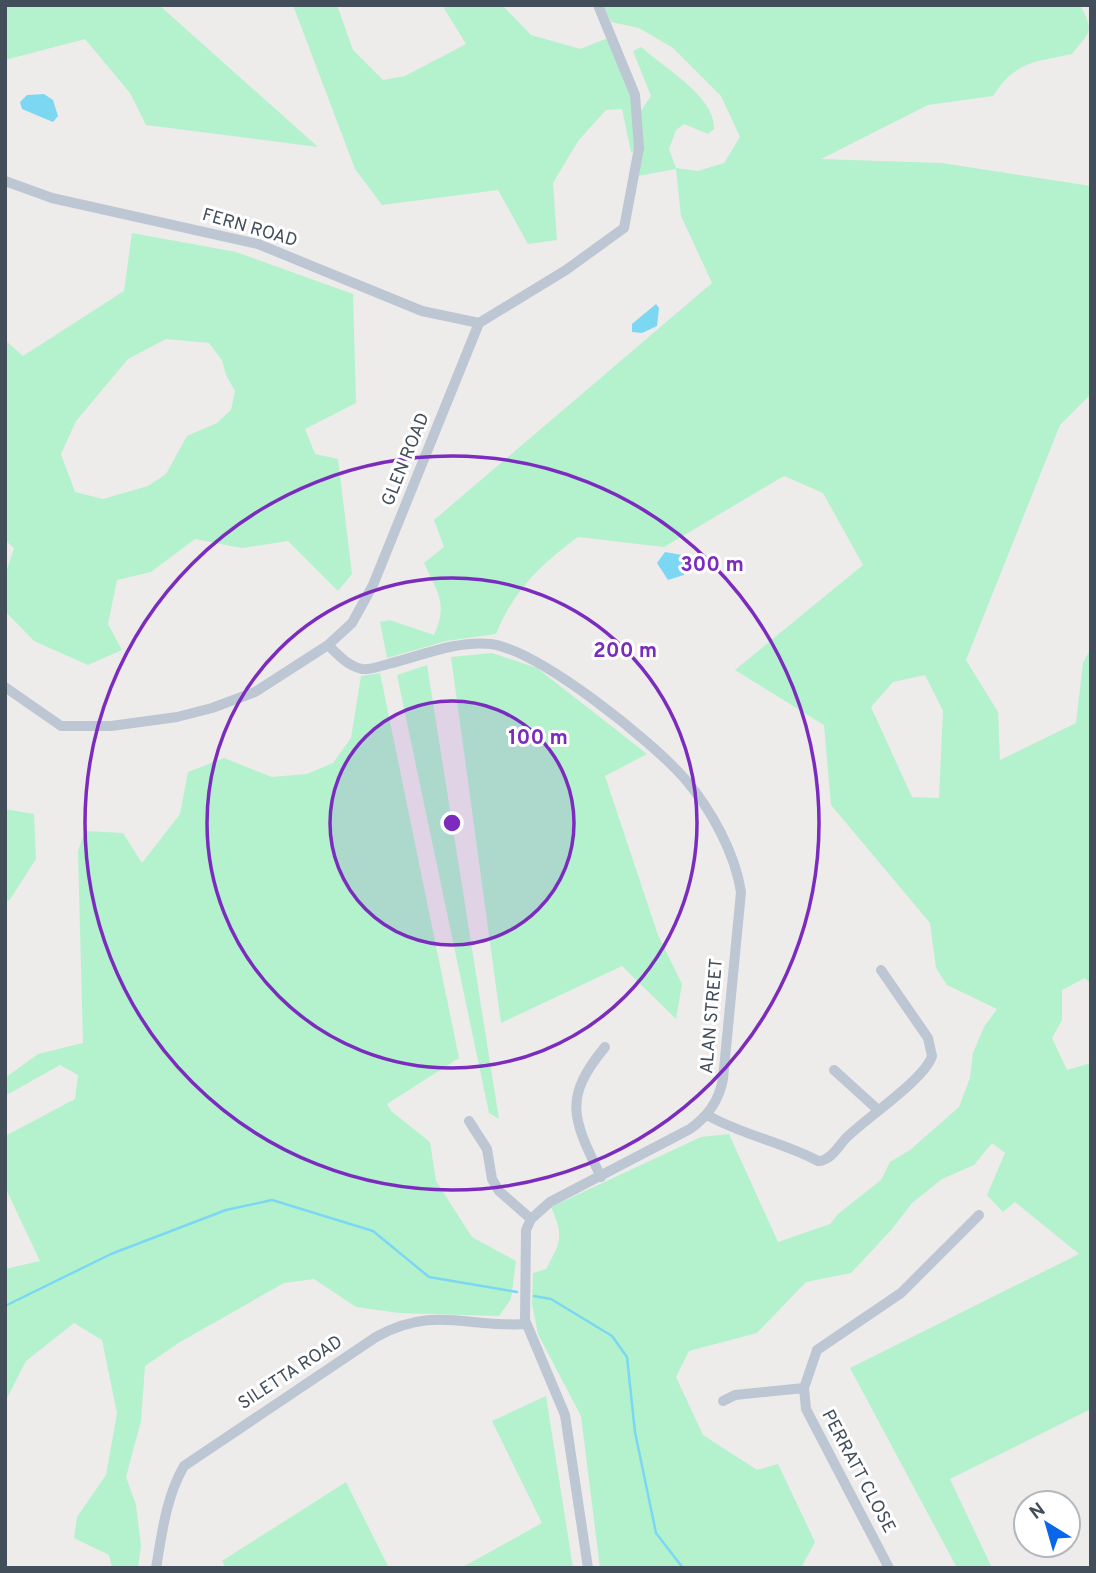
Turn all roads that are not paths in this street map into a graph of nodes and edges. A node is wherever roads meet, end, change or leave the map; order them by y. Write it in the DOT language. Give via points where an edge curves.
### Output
graph roads {
  1 [pos="598,5"];
  2 [pos="5,181"];
  3 [pos="479,323"];
  4 [pos="328,645"];
  5 [pos="5,687"];
  6 [pos="881,970"];
  7 [pos="604,1047"];
  8 [pos="834,1070"];
  9 [pos="877,1109"];
  10 [pos="707,1115"];
  11 [pos="470,1121"];
  12 [pos="601,1177"];
  13 [pos="979,1214"];
  14 [pos="531,1219"];
  15 [pos="526,1324"];
  16 [pos="804,1388"];
  17 [pos="723,1401"];
  18 [pos="156,1568"];
  19 [pos="588,1568"];
  20 [pos="889,1568"];
  1 -- 3 [label="street" via="635,95 639,148 625,228"];
  2 -- 3 [label="street, FERN ROAD" via="91,208 258,243 422,312"];
  3 -- 4 [label="street, GLEN ROAD" via="373,585 352,623"];
  4 -- 5 [label="street, GLEN ROAD" via="234,702 177,717 111,726 61,726"];
  4 -- 10 [label="street, ALAN STREET" via="342,659 365,670 472,643 525,655 579,688 685,780 732,857 741,892 723,1079"];
  6 -- 9 [label="street" via="928,1038 932,1056 921,1074"];
  7 -- 12 [label="street" via="584,1072 577,1093 577,1116"];
  8 -- 9 [label="street"];
  9 -- 10 [label="street" via="823,1161"];
  10 -- 12 [label="street, ALAN STREET" via="682,1134"];
  11 -- 14 [label="street" via="487,1149 492,1180"];
  12 -- 14 [label="street, ALAN STREET" via="550,1202"];
  13 -- 16 [label="street" via="901,1293 817,1350"];
  14 -- 15 [label="street" via="526,1230"];
  15 -- 18 [label="street, SILETTA ROAD" via="431,1318 401,1323 331,1366 184,1466 164,1521"];
  15 -- 19 [label="street" via="565,1415"];
  16 -- 17 [label="street" via="735,1395"];
  16 -- 20 [label="street, PERRATT CLOSE" via="806,1409"];
}
